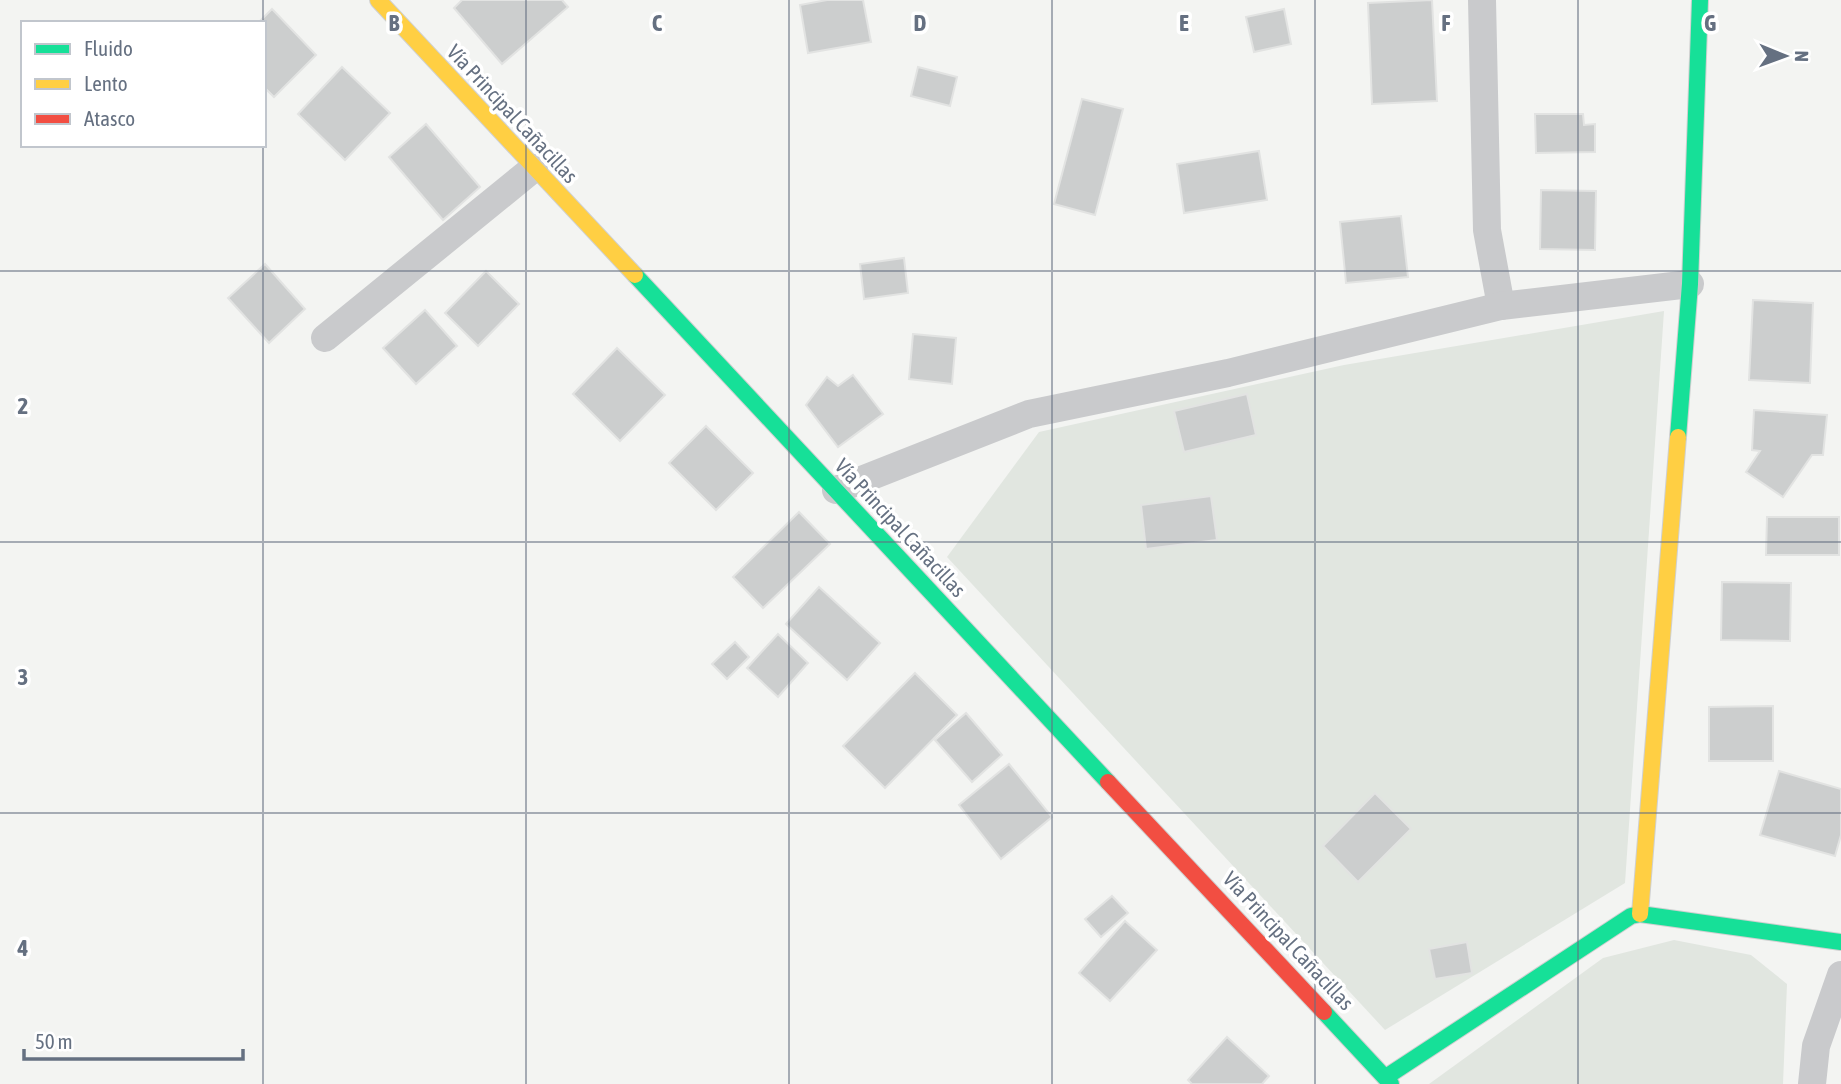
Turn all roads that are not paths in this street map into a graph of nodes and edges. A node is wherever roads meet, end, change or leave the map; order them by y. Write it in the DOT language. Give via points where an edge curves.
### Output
graph roads {
  1 [pos="378,0"];
  2 [pos="1482,0"];
  3 [pos="1700,0"];
  4 [pos="534,168"];
  5 [pos="1690,284"];
  6 [pos="1502,306"];
  7 [pos="325,338"];
  8 [pos="836,490"];
  9 [pos="1640,915"];
  10 [pos="1841,942"];
  11 [pos="1841,975"];
  12 [pos="1389,1081"];
  13 [pos="1812,1084"];
  1 -- 4 [label="street, Vía Principal Cañacillas"];
  2 -- 6 [label="street" via="1487,230"];
  3 -- 5 [label="street"];
  4 -- 7 [label="street"];
  4 -- 8 [label="street, Vía Principal Cañacillas"];
  5 -- 6 [label="street"];
  5 -- 9 [label="street"];
  6 -- 8 [label="street" via="1228,373 1029,414"];
  8 -- 12 [label="street, Vía Principal Cañacillas"];
  9 -- 10 [label="street"];
  9 -- 12 [label="street" via="1631,916"];
  11 -- 13 [label="street" via="1816,1046"];
}
